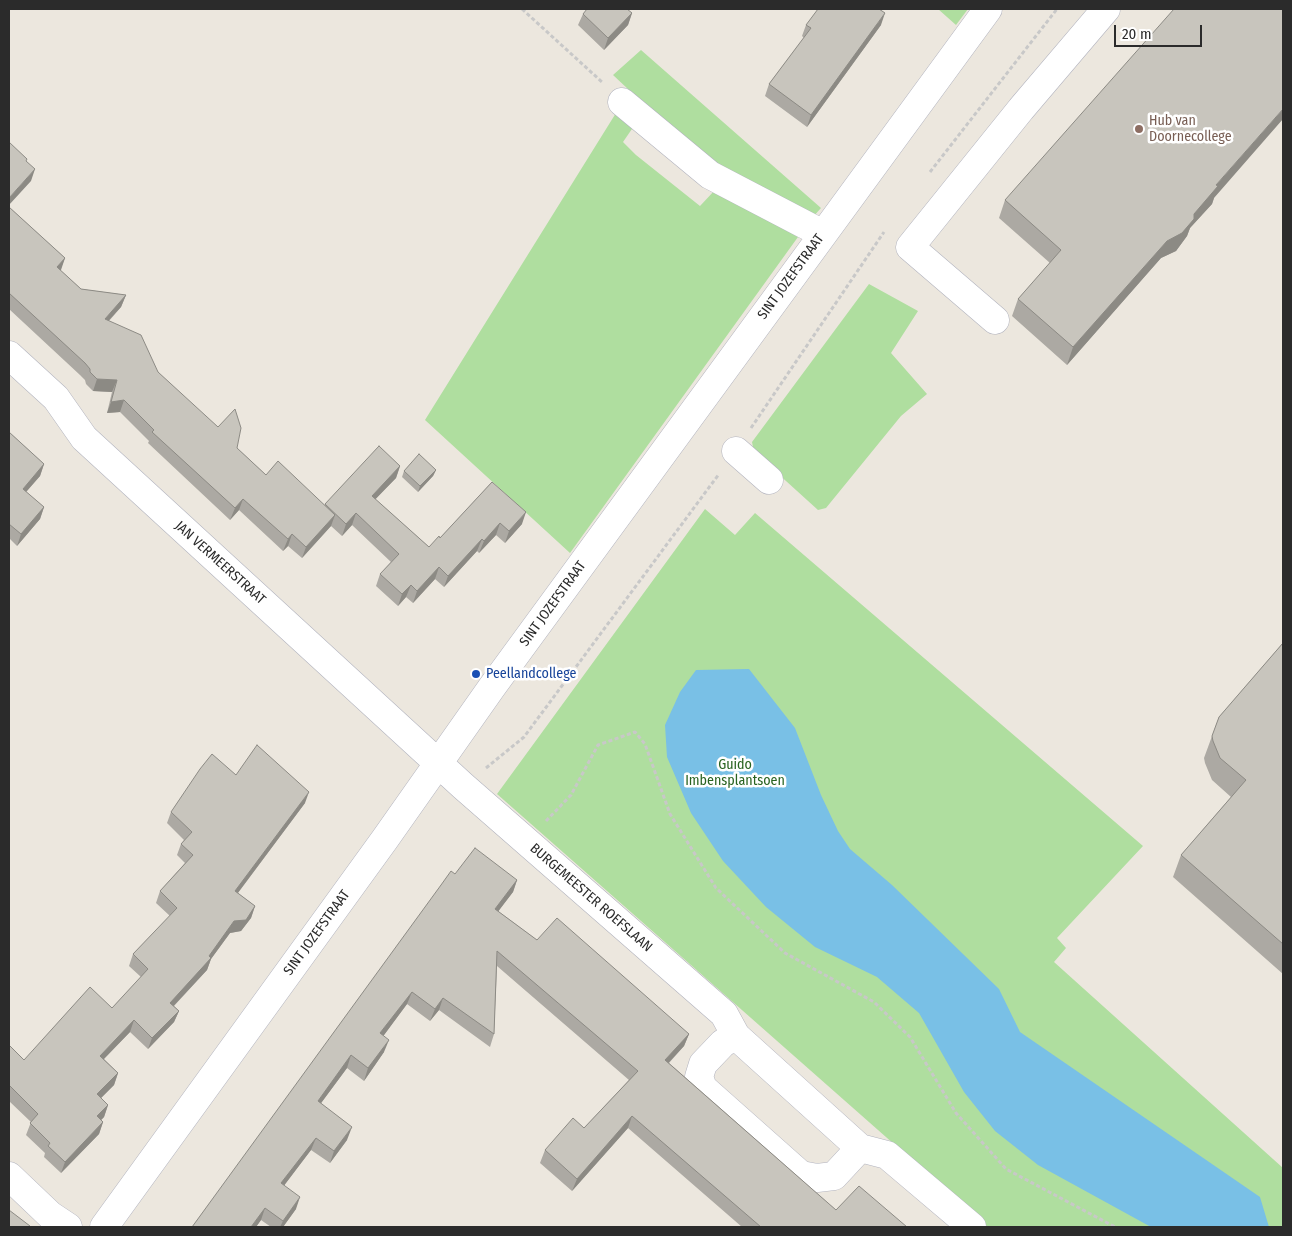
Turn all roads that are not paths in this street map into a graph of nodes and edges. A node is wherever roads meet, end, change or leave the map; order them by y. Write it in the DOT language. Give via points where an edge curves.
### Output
graph roads {
  1 [pos="988,9"];
  2 [pos="1106,9"];
  3 [pos="622,102"];
  4 [pos="823,234"];
  5 [pos="996,320"];
  6 [pos="9,355"];
  7 [pos="736,451"];
  8 [pos="769,480"];
  9 [pos="438,764"];
  10 [pos="736,1036"];
  11 [pos="860,1148"];
  12 [pos="9,1176"];
  13 [pos="68,1227"];
  14 [pos="104,1227"];
  15 [pos="972,1227"];
  1 -- 4 [label="street, SINT JOZEFSTRAAT"];
  2 -- 5 [label="street" via="910,247"];
  3 -- 4 [label="street" via="710,175"];
  4 -- 9 [label="street, SINT JOZEFSTRAAT"];
  6 -- 9 [label="street, JAN VERMEERSTRAAT" via="56,398 84,438"];
  7 -- 8 [label="street"];
  9 -- 10 [label="street, BURGEMEESTER ROEFSLAAN" via="724,1014"];
  9 -- 14 [label="street, SINT JOZEFSTRAAT"];
  10 -- 11 [label="street, BURGEMEESTER ROEFSLAAN"];
  10 -- 11 [label="street" via="723,1043 703,1064 699,1077 703,1088 801,1174 816,1178 834,1176"];
  11 -- 15 [label="street, BURGEMEESTER ROEFSLAAN" via="887,1154"];
  12 -- 13 [label="street" via="50,1215"];
}
